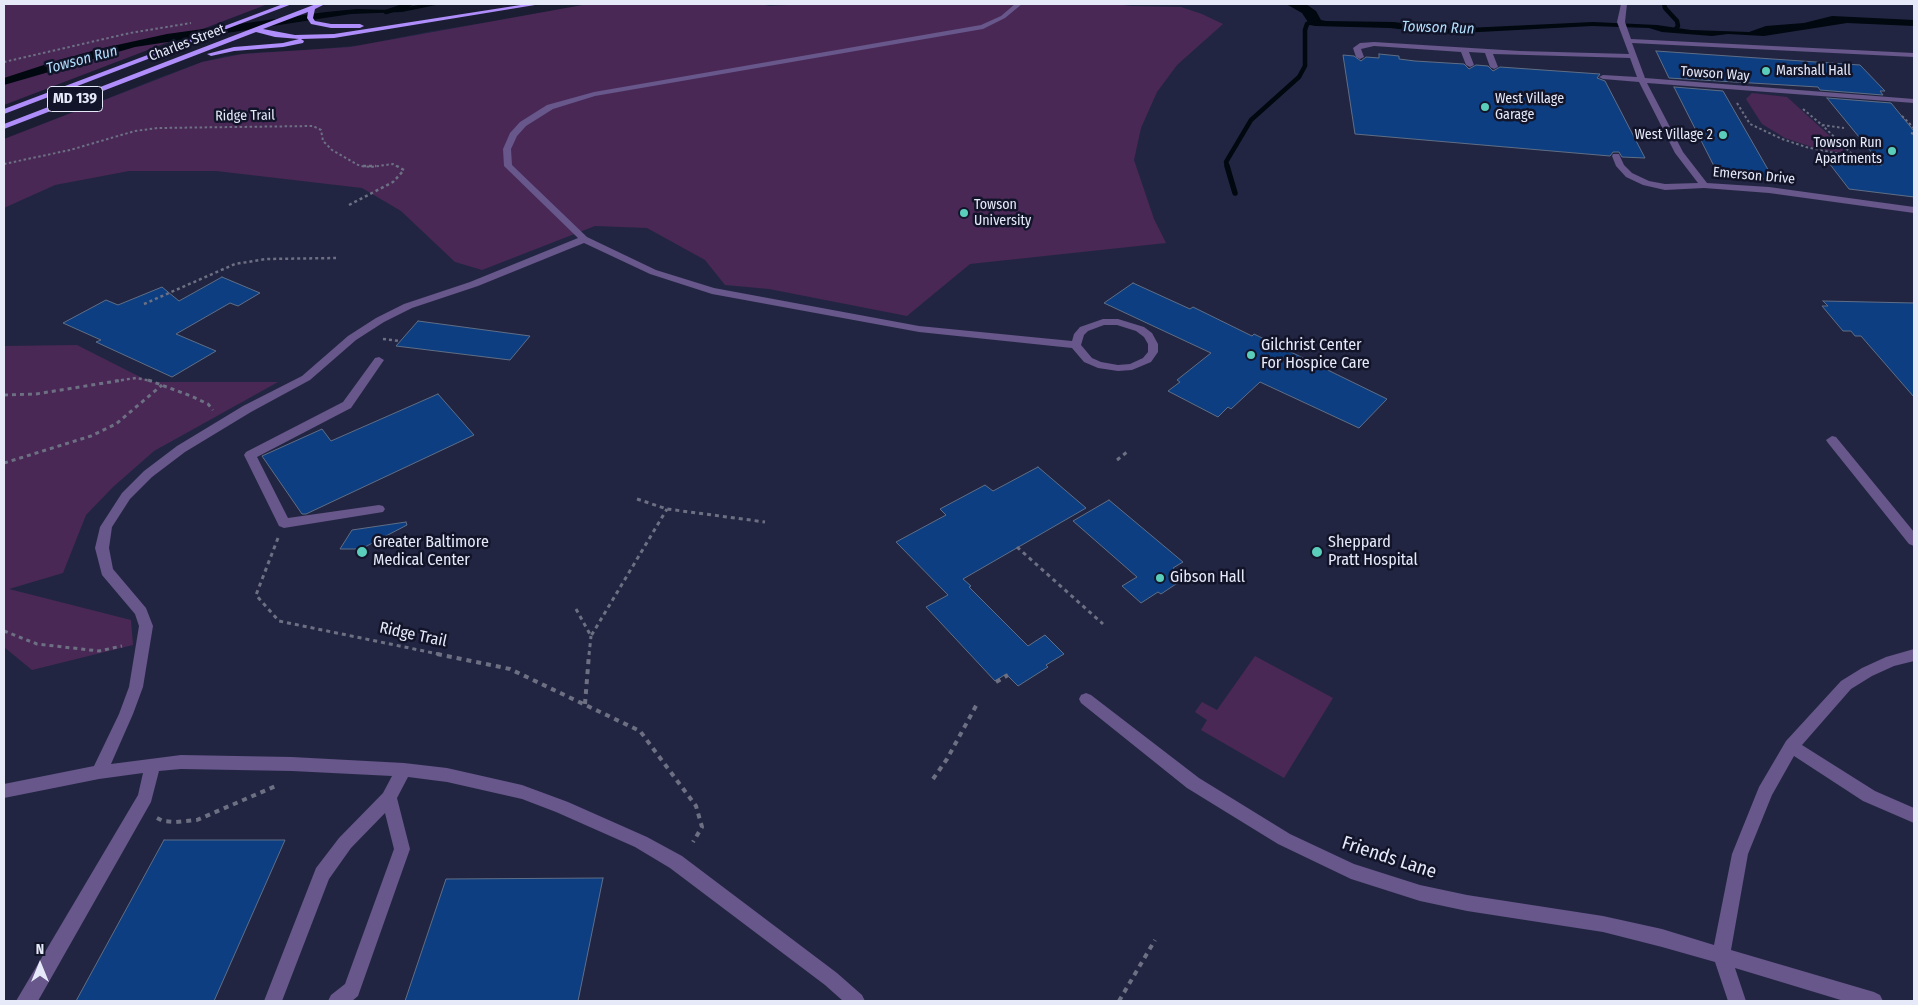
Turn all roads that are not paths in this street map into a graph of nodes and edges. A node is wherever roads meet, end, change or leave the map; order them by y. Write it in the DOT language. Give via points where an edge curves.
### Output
graph roads {
  1 [pos="289,4"];
  2 [pos="322,4"];
  3 [pos="538,4"];
  4 [pos="1019,4"];
  5 [pos="1624,4"];
  6 [pos="312,8"];
  7 [pos="455,18"];
  8 [pos="239,24"];
  9 [pos="257,30"];
  10 [pos="317,37"];
  11 [pos="1627,39"];
  12 [pos="1464,49"];
  13 [pos="1488,51"];
  14 [pos="1899,55"];
  15 [pos="1914,55"];
  16 [pos="1632,56"];
  17 [pos="1360,57"];
  18 [pos="1886,61"];
  19 [pos="1470,65"];
  20 [pos="1494,67"];
  21 [pos="146,72"];
  22 [pos="1603,78"];
  23 [pos="1642,81"];
  24 [pos="1914,101"];
  25 [pos="4,112"];
  26 [pos="4,127"];
  27 [pos="1616,156"];
  28 [pos="1704,185"];
  29 [pos="1914,210"];
  30 [pos="584,239"];
  31 [pos="1076,345"];
  32 [pos="379,360"];
  33 [pos="1832,440"];
  34 [pos="379,509"];
  35 [pos="1914,541"];
  36 [pos="1914,655"];
  37 [pos="1086,699"];
  38 [pos="1791,746"];
  39 [pos="153,765"];
  40 [pos="404,770"];
  41 [pos="99,772"];
  42 [pos="4,791"];
  43 [pos="389,798"];
  44 [pos="1914,816"];
  45 [pos="1721,955"];
  46 [pos="26,1001"];
  47 [pos="273,1001"];
  48 [pos="337,1001"];
  49 [pos="856,1001"];
  50 [pos="1737,1001"];
  51 [pos="1874,1001"];
  1 -- 8 [label="main road, Charles Street / MD 139"];
  2 -- 6 [label="main road, Charles Street / MD 139"];
  3 -- 7 [label="main road"];
  4 -- 30 [label="street" via="983,27 594,94 550,107 523,124 513,136 508,149 508,166"];
  5 -- 11 [label="street, Emerson Drive" via="1621,22"];
  6 -- 7 [label="main road" via="310,18 313,23 331,26"];
  6 -- 9 [label="main road, Charles Street / MD 139"];
  7 -- 10 [label="main road" via="365,33"];
  8 -- 9 [label="main road"];
  8 -- 25 [label="main road, Charles Street / MD 139"];
  9 -- 10 [label="main road" via="275,35"];
  9 -- 21 [label="main road, Charles Street / MD 139"];
  10 -- 21 [label="main road" via="283,45 219,52"];
  11 -- 14 [label="street"];
  11 -- 16 [label="street, Emerson Drive"];
  12 -- 13 [label="street"];
  12 -- 17 [label="street" via="1368,44 1357,48"];
  12 -- 19 [label="street"];
  13 -- 16 [label="street"];
  13 -- 20 [label="street"];
  14 -- 15 [label="street"];
  14 -- 18 [label="street"];
  16 -- 23 [label="street, Emerson Drive"];
  21 -- 26 [label="main road, Charles Street / MD 139"];
  22 -- 23 [label="street, Towson Way"];
  23 -- 24 [label="street, Towson Way"];
  23 -- 28 [label="street, Emerson Drive" via="1679,153"];
  27 -- 28 [label="street" via="1629,175 1646,183 1665,187"];
  28 -- 29 [label="street, Emerson Drive" via="1769,190"];
  30 -- 31 [label="street" via="653,272 712,291 919,330"];
  30 -- 41 [label="street" via="408,306 380,320 352,338 306,378 199,437 143,479 126,496 111,518 102,548 107,571 141,612 146,626 146,641 136,687"];
  31 -- 31 [label="street" via="1088,360 1118,368 1132,367 1147,360 1153,352 1148,335 1118,322 1103,322 1084,329"];
  32 -- 34 [label="street" via="347,405 250,455 284,522"];
  33 -- 35 [label="street"];
  36 -- 38 [label="street" via="1891,661 1846,686"];
  37 -- 45 [label="street, Friends Lane" via="1171,766 1224,802 1284,839 1351,871 1420,893 1602,924"];
  38 -- 44 [label="street" via="1869,796"];
  38 -- 45 [label="street" via="1765,792 1740,854"];
  39 -- 40 [label="street" via="234,763"];
  39 -- 41 [label="street"];
  39 -- 46 [label="street" via="145,797"];
  40 -- 43 [label="street"];
  40 -- 49 [label="street" via="447,775 522,792 562,806 641,842 676,862"];
  41 -- 42 [label="street"];
  43 -- 47 [label="street" via="345,843 322,874"];
  43 -- 48 [label="street" via="402,849 352,990"];
  45 -- 50 [label="street"];
  45 -- 51 [label="street, Friends Lane"];
}
